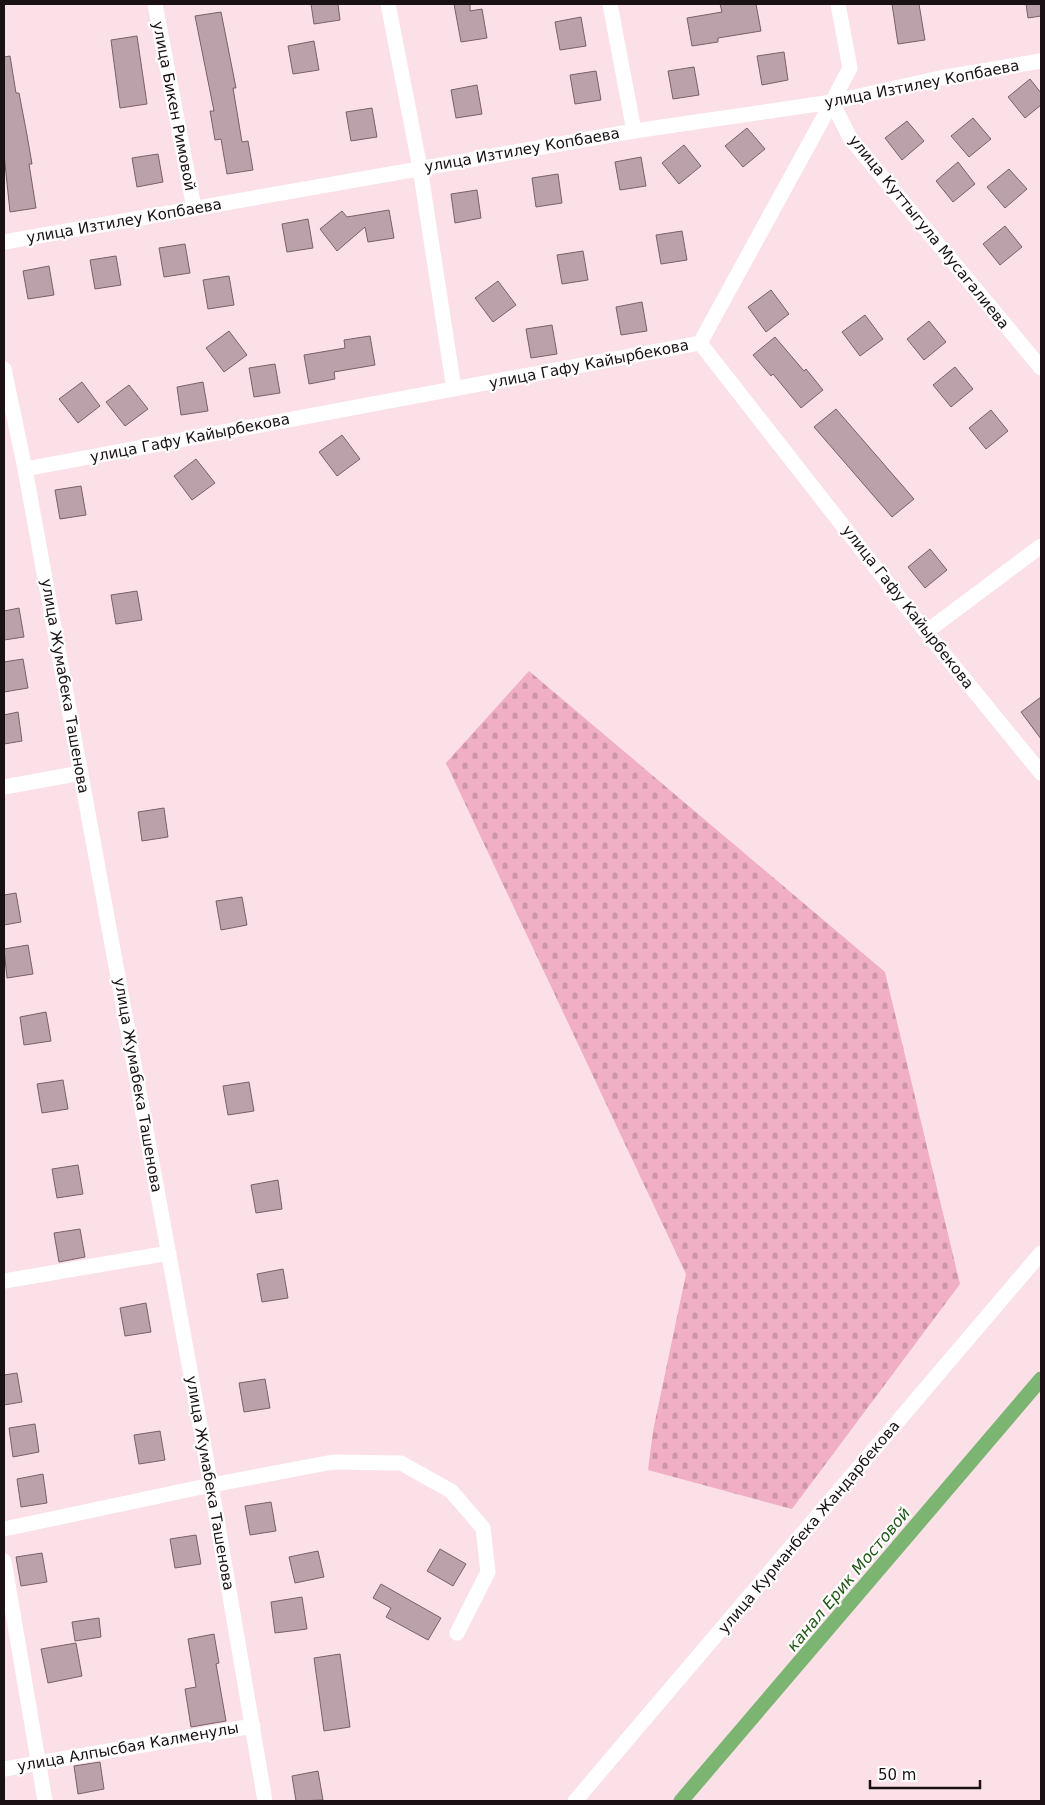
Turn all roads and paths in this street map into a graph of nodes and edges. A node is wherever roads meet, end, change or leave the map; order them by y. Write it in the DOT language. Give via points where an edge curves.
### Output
graph roads {
  1 [pos="155,4"];
  2 [pos="388,4"];
  3 [pos="610,4"];
  4 [pos="838,4"];
  5 [pos="1041,61"];
  6 [pos="832,102"];
  7 [pos="634,131"];
  8 [pos="420,168"];
  9 [pos="194,208"];
  10 [pos="4,242"];
  11 [pos="700,343"];
  12 [pos="1041,368"];
  13 [pos="4,369"];
  14 [pos="454,389"];
  15 [pos="26,468"];
  16 [pos="1041,546"];
  17 [pos="926,632"];
  18 [pos="81,773"];
  19 [pos="1041,773"];
  20 [pos="4,787"];
  21 [pos="169,1253"];
  22 [pos="1041,1253"];
  23 [pos="4,1281"];
  24 [pos="211,1485"];
  25 [pos="4,1529"];
  26 [pos="4,1560"];
  27 [pos="457,1634"];
  28 [pos="252,1726"];
  29 [pos="38,1763"];
  30 [pos="4,1769"];
  31 [pos="45,1801"];
  32 [pos="266,1801"];
  33 [pos="575,1801"];
  1 -- 9 [label="street, улица Бикен Римовой"];
  2 -- 8 [label="street"];
  3 -- 7 [label="street"];
  4 -- 6 [label="street" via="850,68"];
  5 -- 6 [label="street, улица Изтилеу Копбаева" via="940,78"];
  6 -- 7 [label="street, улица Изтилеу Копбаева"];
  6 -- 11 [label="street"];
  6 -- 12 [label="street, улица Куттыгула Мусагалиева" via="850,138"];
  7 -- 8 [label="street, улица Изтилеу Копбаева"];
  8 -- 9 [label="street, улица Изтилеу Копбаева"];
  8 -- 14 [label="street"];
  9 -- 10 [label="street, улица Изтилеу Копбаева"];
  11 -- 14 [label="street, улица Гафу Кайырбекова"];
  11 -- 17 [label="street, улица Гафу Кайырбекова"];
  13 -- 15 [label="street, улица Жумабека Ташенова"];
  14 -- 15 [label="street, улица Гафу Кайырбекова"];
  15 -- 18 [label="street, улица Жумабека Ташенова"];
  16 -- 17 [label="street"];
  17 -- 19 [label="street, улица Гафу Кайырбекова"];
  18 -- 20 [label="street"];
  18 -- 21 [label="street, улица Жумабека Ташенова"];
  21 -- 23 [label="street"];
  21 -- 24 [label="street, улица Жумабека Ташенова"];
  22 -- 33 [label="street, улица Курманбека Жандарбекова"];
  24 -- 25 [label="street"];
  24 -- 27 [label="street" via="333,1462 401,1463 451,1491 483,1528 488,1572"];
  24 -- 28 [label="street, улица Жумабека Ташенова"];
  26 -- 29 [label="street"];
  28 -- 29 [label="street, улица Алпысбая Калменулы"];
  28 -- 32 [label="street, улица Жумабека Ташенова"];
  29 -- 30 [label="street, улица Алпысбая Калменулы"];
  29 -- 31 [label="street"];
}
